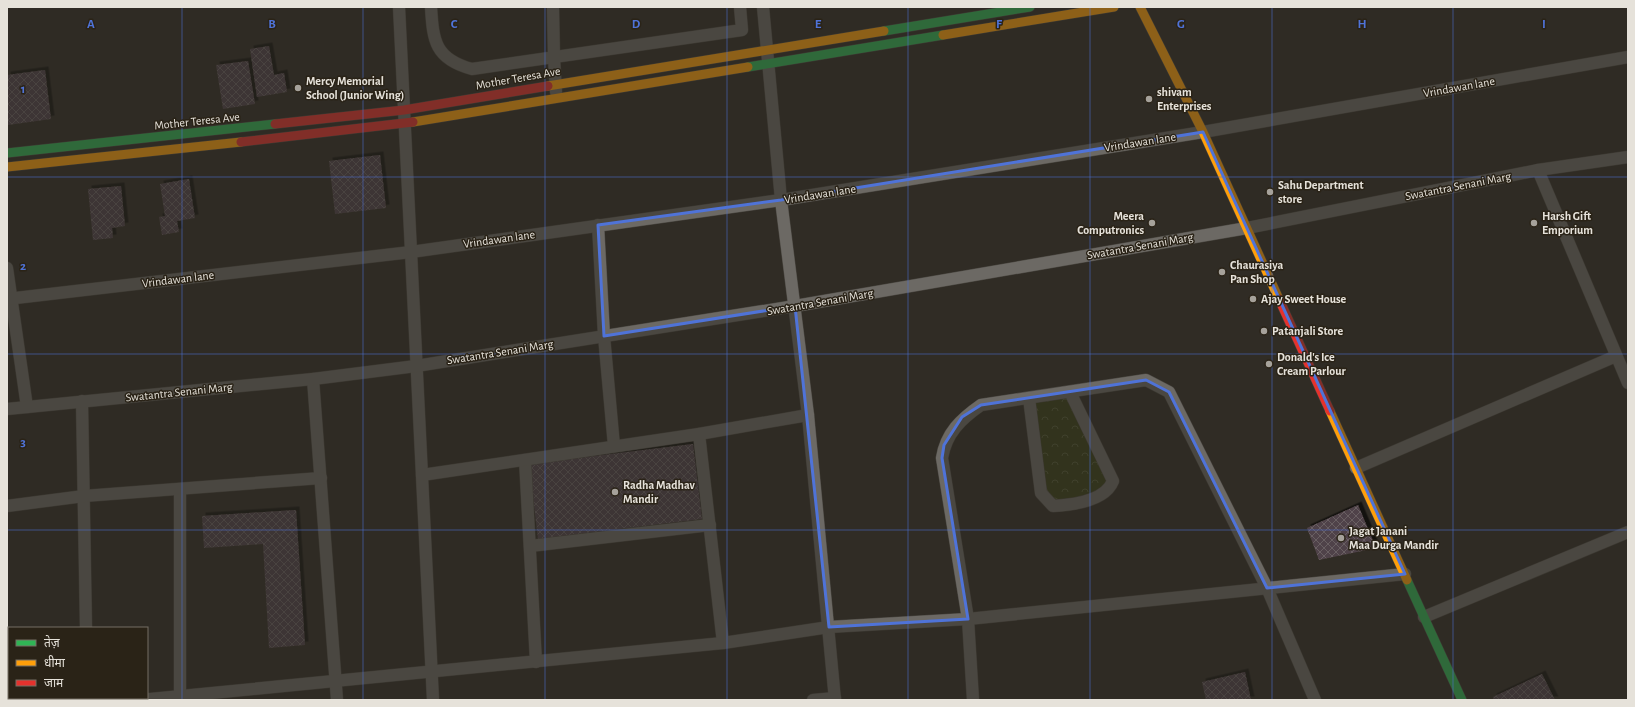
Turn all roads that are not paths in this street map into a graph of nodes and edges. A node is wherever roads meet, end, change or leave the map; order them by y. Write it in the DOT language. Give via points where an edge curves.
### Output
graph roads {
  1 [pos="399,7"];
  2 [pos="431,7"];
  3 [pos="554,7"];
  4 [pos="740,7"];
  5 [pos="763,7"];
  6 [pos="1030,7"];
  7 [pos="1114,7"];
  8 [pos="1140,7"];
  9 [pos="767,52"];
  10 [pos="554,58"];
  11 [pos="1628,58"];
  12 [pos="768,64"];
  13 [pos="555,84"];
  14 [pos="557,99"];
  15 [pos="404,110"];
  16 [pos="404,124"];
  17 [pos="1203,132"];
  18 [pos="7,153"];
  19 [pos="1628,157"];
  20 [pos="7,167"];
  21 [pos="1538,170"];
  22 [pos="781,200"];
  23 [pos="598,225"];
  24 [pos="1247,228"];
  25 [pos="410,252"];
  26 [pos="7,268"];
  27 [pos="9,299"];
  28 [pos="795,306"];
  29 [pos="604,336"];
  30 [pos="1616,356"];
  31 [pos="416,366"];
  32 [pos="313,379"];
  33 [pos="1628,383"];
  34 [pos="1070,392"];
  35 [pos="1029,398"];
  36 [pos="82,402"];
  37 [pos="27,407"];
  38 [pos="7,409"];
  39 [pos="808,415"];
  40 [pos="699,434"];
  41 [pos="614,446"];
  42 [pos="525,460"];
  43 [pos="1356,468"];
  44 [pos="422,475"];
  45 [pos="320,478"];
  46 [pos="180,489"];
  47 [pos="84,496"];
  48 [pos="7,506"];
  49 [pos="710,525"];
  50 [pos="1628,532"];
  51 [pos="530,546"];
  52 [pos="1405,574"];
  53 [pos="1267,588"];
  54 [pos="1424,617"];
  55 [pos="968,619"];
  56 [pos="86,627"];
  57 [pos="829,627"];
  58 [pos="723,643"];
  59 [pos="536,662"];
  60 [pos="432,672"];
  61 [pos="336,681"];
  62 [pos="180,698"];
  63 [pos="835,699"];
  64 [pos="140,700"];
  65 [pos="337,700"];
  66 [pos="433,700"];
  67 [pos="813,700"];
  68 [pos="973,700"];
  69 [pos="1315,700"];
  70 [pos="1462,700"];
  1 -- 15 [label="street"];
  2 -- 10 [label="street" via="433,37 438,47 457,65 472,69"];
  3 -- 10 [label="street"];
  4 -- 10 [label="street" via="742,30"];
  5 -- 9 [label="street"];
  6 -- 9 [label="street, Mother Teresa Ave"];
  7 -- 12 [label="street"];
  8 -- 17 [label="street"];
  9 -- 12 [label="street"];
  9 -- 13 [label="street, Mother Teresa Ave"];
  10 -- 13 [label="street"];
  11 -- 17 [label="street, Vrindawan lane"];
  12 -- 14 [label="street"];
  12 -- 22 [label="street"];
  13 -- 14 [label="street"];
  13 -- 15 [label="street, Mother Teresa Ave"];
  14 -- 16 [label="street"];
  15 -- 16 [label="street"];
  15 -- 18 [label="street, Mother Teresa Ave"];
  16 -- 20 [label="street"];
  16 -- 25 [label="street"];
  17 -- 22 [label="street, Vrindawan lane"];
  17 -- 24 [label="street"];
  19 -- 21 [label="street, Swatantra Senani Marg"];
  21 -- 24 [label="street, Swatantra Senani Marg"];
  21 -- 30 [label="street"];
  22 -- 23 [label="street, Vrindawan lane"];
  22 -- 28 [label="street"];
  23 -- 25 [label="street, Vrindawan lane"];
  23 -- 29 [label="street"];
  24 -- 28 [label="street, Swatantra Senani Marg"];
  24 -- 43 [label="street"];
  25 -- 27 [label="street, Vrindawan lane"];
  25 -- 31 [label="street"];
  26 -- 27 [label="street"];
  27 -- 37 [label="street"];
  28 -- 29 [label="street, Swatantra Senani Marg"];
  28 -- 39 [label="street"];
  29 -- 31 [label="street, Swatantra Senani Marg"];
  29 -- 41 [label="street"];
  30 -- 33 [label="street"];
  30 -- 43 [label="street"];
  31 -- 32 [label="street, Swatantra Senani Marg"];
  31 -- 44 [label="street"];
  32 -- 36 [label="street, Swatantra Senani Marg"];
  32 -- 45 [label="street"];
  34 -- 35 [label="street"];
  34 -- 35 [label="street" via="1113,481 1106,492 1072,504 1053,506 1041,493"];
  34 -- 53 [label="street" via="1146,380 1169,392"];
  35 -- 55 [label="street" via="981,405 962,417 944,445 942,458"];
  36 -- 37 [label="street, Swatantra Senani Marg"];
  36 -- 47 [label="street"];
  37 -- 38 [label="street, Swatantra Senani Marg"];
  39 -- 40 [label="street"];
  39 -- 57 [label="street"];
  40 -- 41 [label="street"];
  40 -- 49 [label="street"];
  41 -- 42 [label="street"];
  42 -- 44 [label="street"];
  42 -- 51 [label="street"];
  43 -- 52 [label="street"];
  44 -- 60 [label="street"];
  45 -- 46 [label="street"];
  45 -- 61 [label="street"];
  46 -- 47 [label="street"];
  46 -- 62 [label="street"];
  47 -- 48 [label="street"];
  47 -- 56 [label="street"];
  49 -- 51 [label="street"];
  49 -- 58 [label="street"];
  50 -- 54 [label="street"];
  51 -- 59 [label="street"];
  52 -- 53 [label="street"];
  52 -- 54 [label="street"];
  53 -- 55 [label="street"];
  53 -- 69 [label="street"];
  54 -- 70 [label="street"];
  55 -- 57 [label="street"];
  55 -- 68 [label="street"];
  57 -- 58 [label="street"];
  57 -- 63 [label="street"];
  58 -- 59 [label="street"];
  59 -- 60 [label="street"];
  60 -- 61 [label="street"];
  60 -- 66 [label="street"];
  61 -- 62 [label="street"];
  61 -- 65 [label="street"];
  62 -- 64 [label="street"];
  63 -- 67 [label="street"];
}
